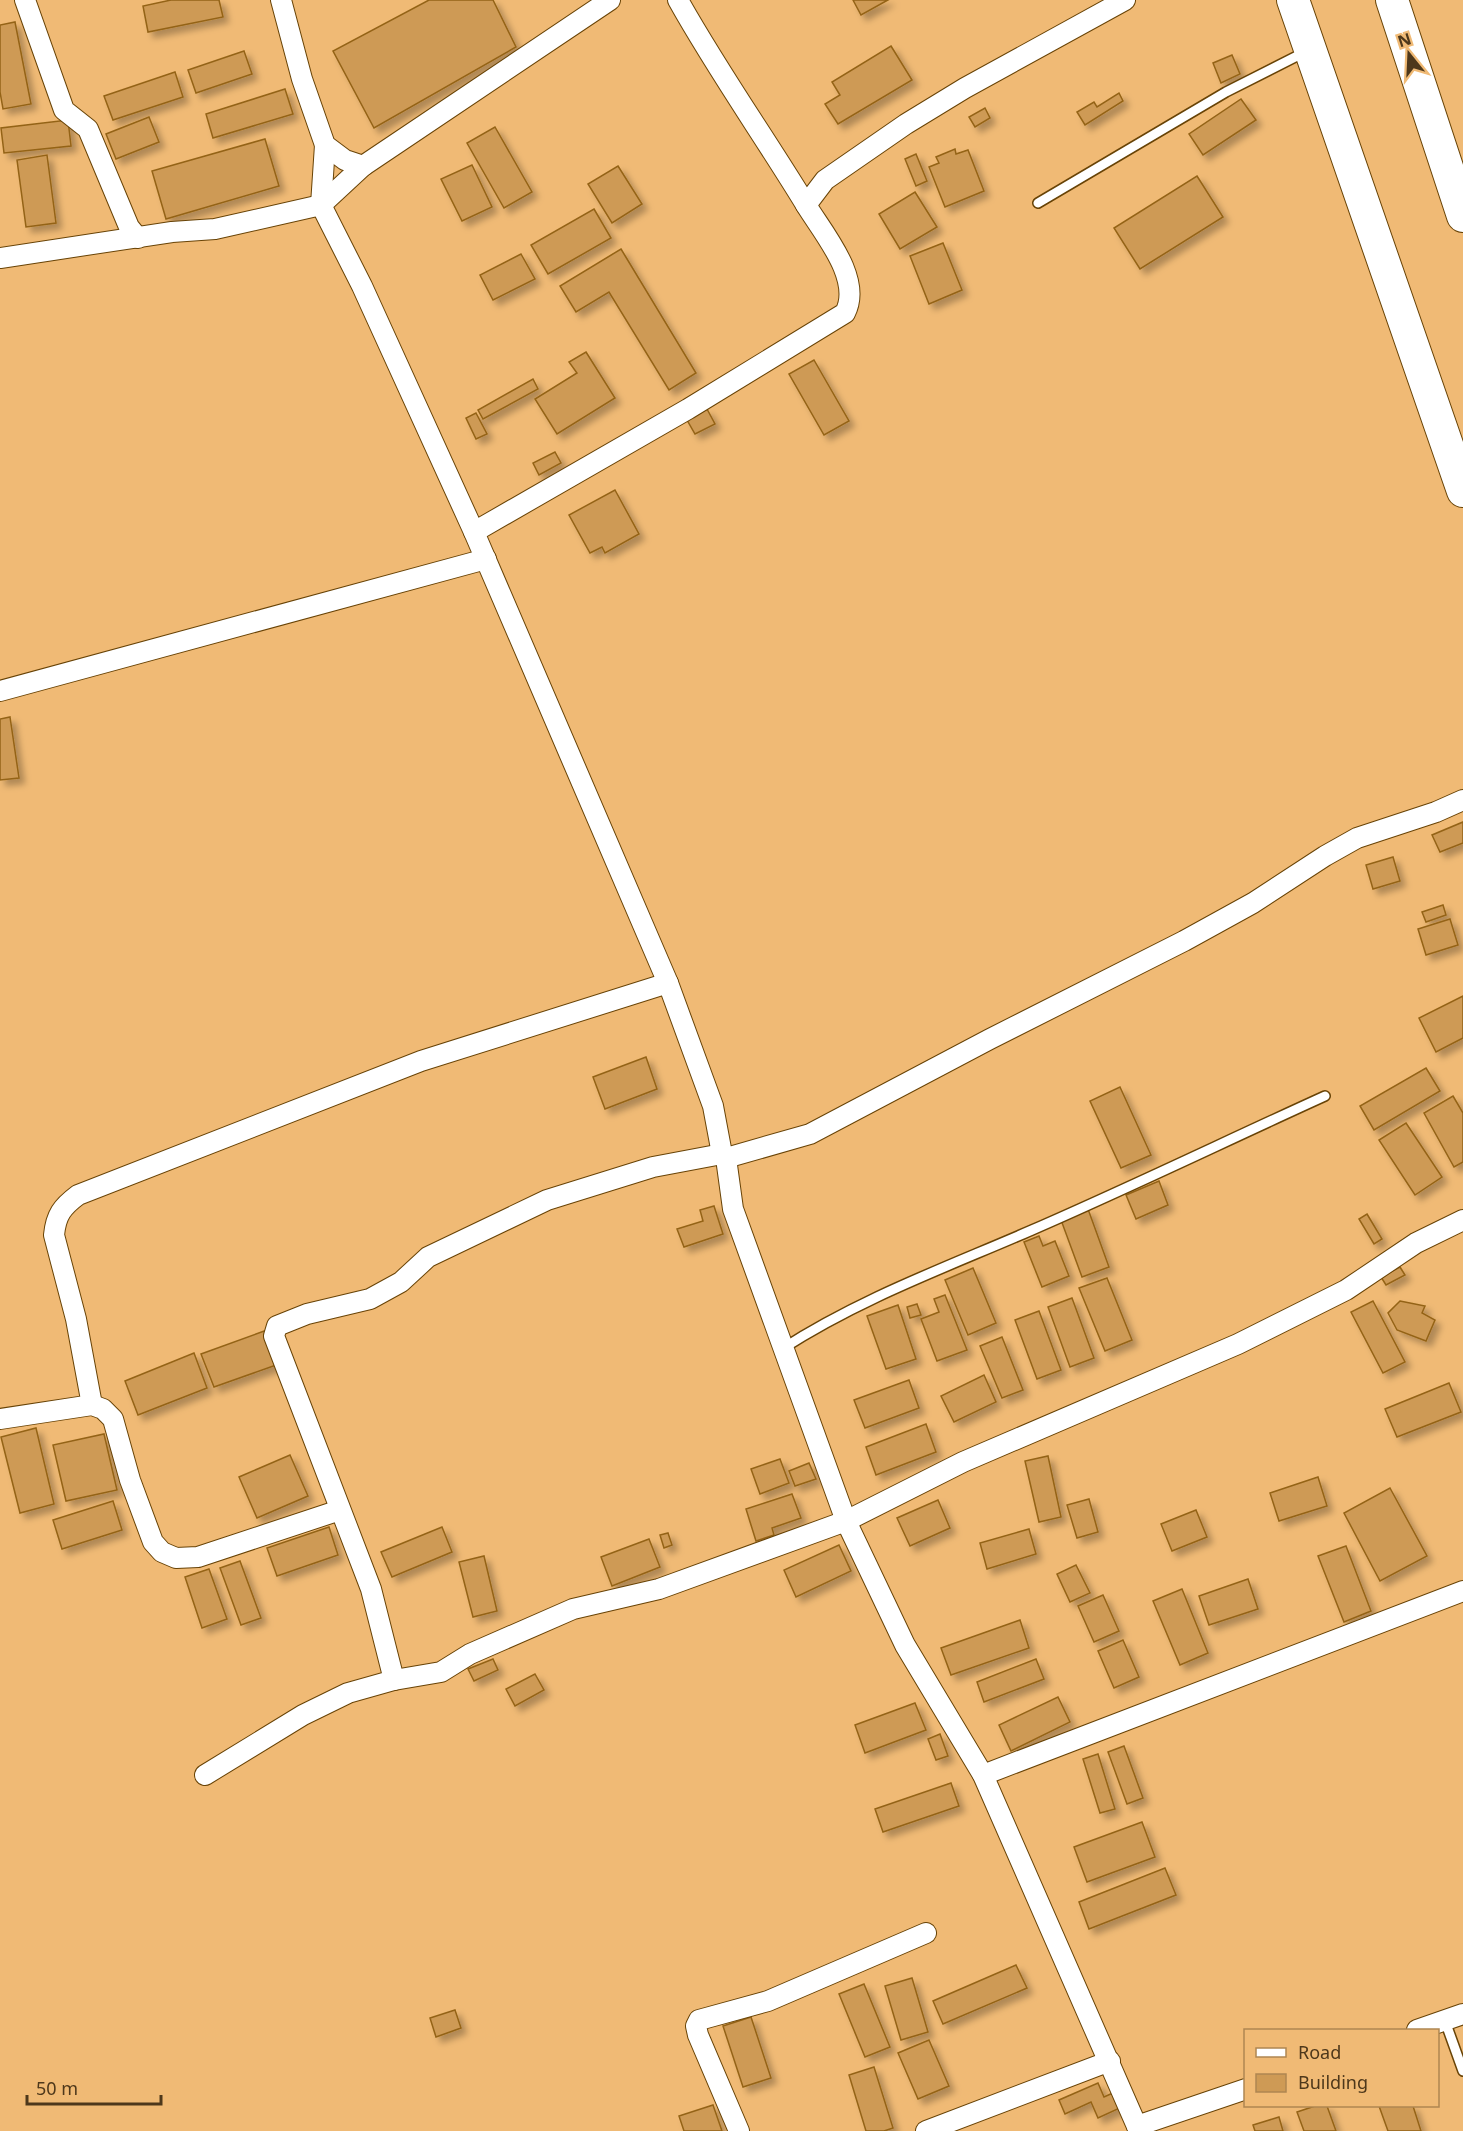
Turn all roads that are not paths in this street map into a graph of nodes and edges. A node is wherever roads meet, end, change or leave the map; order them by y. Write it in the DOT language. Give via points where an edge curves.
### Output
graph roads {
  1 [pos="25,0"];
  2 [pos="610,0"];
  3 [pos="678,0"];
  4 [pos="1125,0"];
  5 [pos="1293,0"];
  6 [pos="1392,0"];
  7 [pos="287,4"];
  8 [pos="1309,51"];
  9 [pos="326,145"];
  10 [pos="363,166"];
  11 [pos="1038,203"];
  12 [pos="321,205"];
  13 [pos="806,205"];
  14 [pos="1463,216"];
  15 [pos="138,238"];
  16 [pos="0,258"];
  17 [pos="1463,491"];
  18 [pos="474,532"];
  19 [pos="486,559"];
  20 [pos="0,691"];
  21 [pos="1463,800"];
  22 [pos="668,983"];
  23 [pos="1325,1096"];
  24 [pos="724,1156"];
  25 [pos="1463,1220"];
  26 [pos="782,1349"];
  27 [pos="92,1405"];
  28 [pos="0,1419"];
  29 [pos="340,1510"];
  30 [pos="846,1521"];
  31 [pos="1463,1591"];
  32 [pos="394,1680"];
  33 [pos="983,1774"];
  34 [pos="205,1775"];
  35 [pos="926,1933"];
  36 [pos="1454,2018"];
  37 [pos="1423,2029"];
  38 [pos="1110,2061"];
  39 [pos="1463,2071"];
  40 [pos="1244,2089"];
  41 [pos="1138,2128"];
  42 [pos="739,2131"];
  43 [pos="926,2131"];
  1 -- 15 [label="street" via="64,110 88,129 129,226"];
  2 -- 10 [label="street"];
  3 -- 13 [label="street"];
  4 -- 13 [label="street" via="906,124 825,180"];
  5 -- 8 [label="highway"];
  6 -- 14 [label="highway"];
  7 -- 9 [label="street" via="302,80"];
  8 -- 11 [label="lane" via="1226,92"];
  8 -- 17 [label="highway"];
  9 -- 10 [label="street" via="345,160"];
  9 -- 12 [label="street"];
  10 -- 12 [label="street"];
  12 -- 15 [label="street" via="215,229"];
  12 -- 18 [label="street"];
  13 -- 18 [label="street" via="843,267 849,288 845,313"];
  15 -- 16 [label="street"];
  18 -- 19 [label="street"];
  19 -- 20 [label="street"];
  19 -- 22 [label="street"];
  21 -- 24 [label="street" via="1357,838 1184,941 810,1134"];
  22 -- 24 [label="street" via="713,1106"];
  22 -- 27 [label="street" via="421,1061 78,1195 61,1208 54,1235 76,1318"];
  23 -- 26 [label="lane" via="1032,1230 919,1276 824,1322"];
  24 -- 26 [label="street" via="733,1209"];
  24 -- 29 [label="street" via="653,1167 547,1200 428,1257 401,1282 370,1299 307,1314 277,1326 274,1336"];
  25 -- 30 [label="street" via="1416,1243 1346,1290 1238,1344 963,1462"];
  26 -- 30 [label="street"];
  27 -- 28 [label="street"];
  27 -- 29 [label="street" via="113,1419 153,1542 162,1552 176,1558 198,1557"];
  29 -- 32 [label="street" via="371,1589"];
  30 -- 32 [label="street" via="658,1589 573,1609 470,1654 441,1672"];
  30 -- 33 [label="street" via="905,1646"];
  31 -- 33 [label="street"];
  32 -- 34 [label="street" via="348,1694 303,1716"];
  33 -- 38 [label="street"];
  35 -- 42 [label="street" via="768,2001 699,2020 698,2035"];
  36 -- 37 [label="street"];
  36 -- 39 [label="lane"];
  38 -- 41 [label="street"];
  38 -- 43 [label="street"];
  40 -- 41 [label="street"];
}
